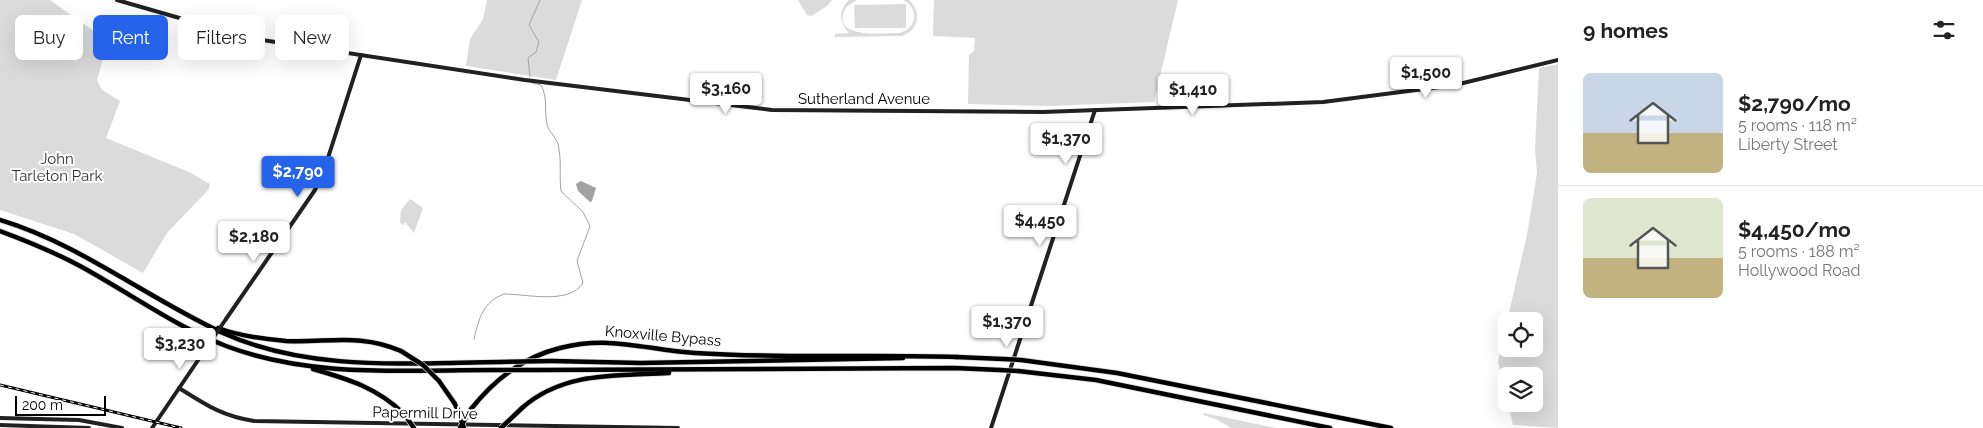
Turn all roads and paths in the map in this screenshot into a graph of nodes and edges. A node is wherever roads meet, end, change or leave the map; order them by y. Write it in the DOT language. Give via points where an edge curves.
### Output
graph roads {
  1 [pos="117,0"];
  2 [pos="361,55"];
  3 [pos="1558,60"];
  4 [pos="1095,110"];
  5 [pos="0,220"];
  6 [pos="0,231"];
  7 [pos="195,319"];
  8 [pos="957,357"];
  9 [pos="285,362"];
  10 [pos="700,371"];
  11 [pos="179,388"];
  12 [pos="0,418"];
  13 [pos="0,425"];
  14 [pos="89,428"];
  15 [pos="122,428"];
  16 [pos="152,428"];
  17 [pos="414,428"];
  18 [pos="462,428"];
  19 [pos="501,428"];
  20 [pos="678,428"];
  21 [pos="991,428"];
  22 [pos="1330,428"];
  23 [pos="1391,428"];
  1 -- 2 [label="street, Sutherland Avenue" via="250,38"];
  2 -- 4 [label="street, Sutherland Avenue" via="525,80 755,108"];
  2 -- 11 [label="street, bridge" via="315,190"];
  3 -- 4 [label="street, Sutherland Avenue" via="1455,85 1323,102"];
  4 -- 21 [label="street"];
  5 -- 7 [label="highway" via="52,240"];
  6 -- 9 [label="highway" via="79,265 225,346"];
  7 -- 8 [label="highway, bridge" via="253,344 317,359 356,362 642,363"];
  7 -- 18 [label="highway, bridge" via="248,336 287,341 371,341 401,351 423,365 439,381 455,404"];
  8 -- 18 [label="highway, Knoxville Bypass, bridge" via="695,354 620,342 590,342 558,348 517,365 471,409"];
  8 -- 23 [label="highway, bridge" via="1021,360 1117,373"];
  9 -- 10 [label="highway, bridge" via="344,370"];
  9 -- 17 [label="highway, bridge" via="369,387 389,400"];
  10 -- 19 [label="highway, Knoxville Bypass, bridge" via="582,378 550,390 522,408"];
  10 -- 22 [label="highway, bridge" via="954,368 1018,371 1096,380"];
  11 -- 16 [label="street"];
  11 -- 20 [label="street, Papermill Drive" via="215,411 254,421"];
  12 -- 15 [label="street" via="79,420"];
  13 -- 14 [label="street"];
}
